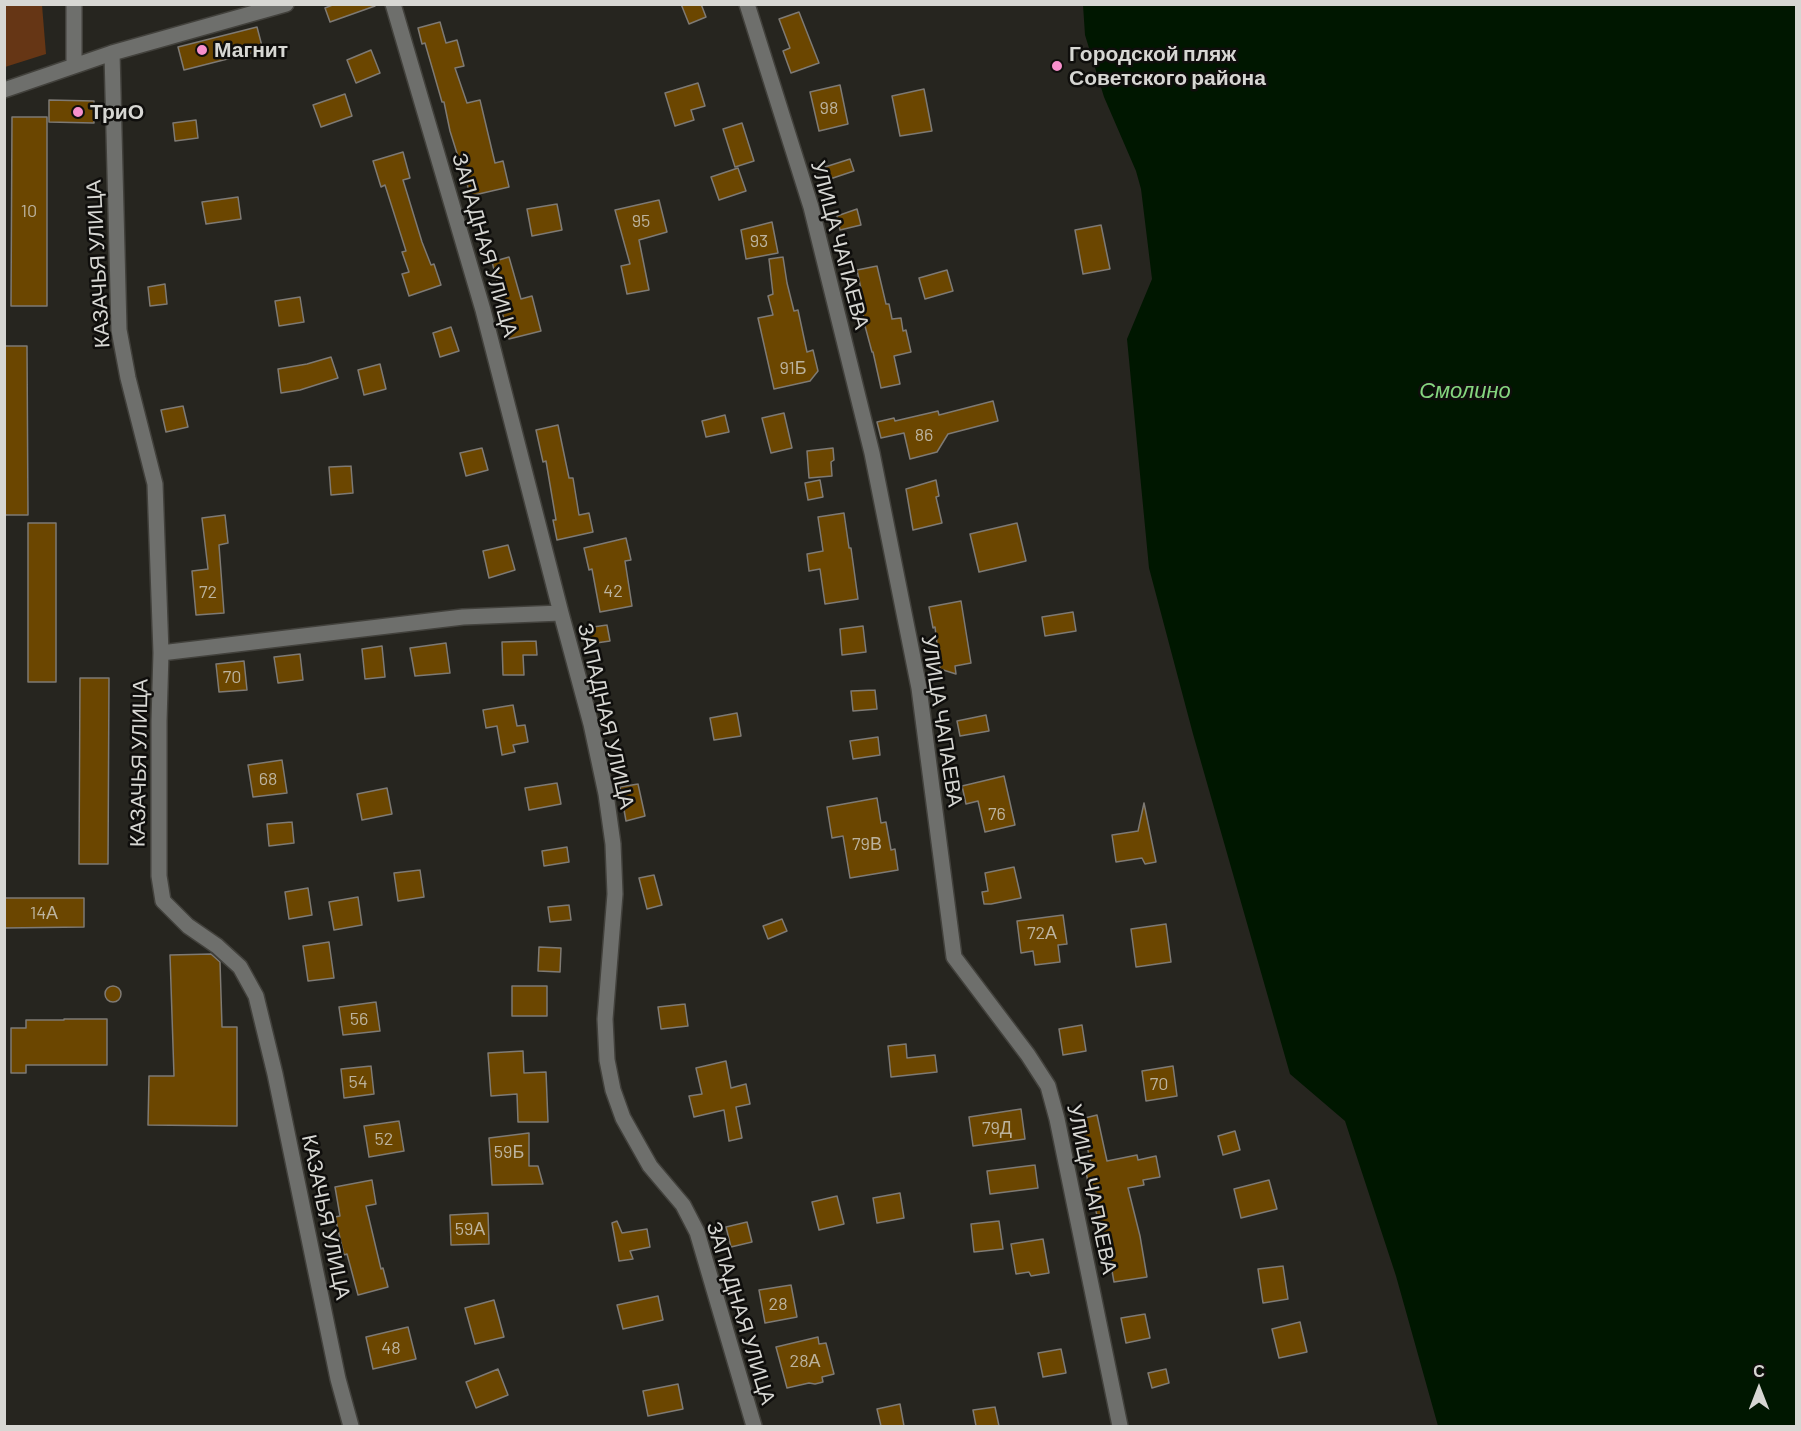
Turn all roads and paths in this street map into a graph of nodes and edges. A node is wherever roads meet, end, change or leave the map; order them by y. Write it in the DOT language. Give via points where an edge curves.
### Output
graph roads {
  1 [pos="74,4"];
  2 [pos="286,4"];
  3 [pos="393,4"];
  4 [pos="747,4"];
  5 [pos="112,53"];
  6 [pos="74,66"];
  7 [pos="4,90"];
  8 [pos="561,614"];
  9 [pos="161,653"];
  10 [pos="351,1426"];
  11 [pos="754,1426"];
  12 [pos="1120,1426"];
  1 -- 6 [label="street"];
  2 -- 5 [label="street"];
  3 -- 8 [label="street, ЗАПАДНАЯ УЛИЦА" via="483,310"];
  4 -- 12 [label="street, УЛИЦА ЧАПАЕВА" via="811,207 872,453 919,688 954,957 1048,1086"];
  5 -- 6 [label="street"];
  5 -- 9 [label="street, КАЗАЧЬЯ УЛИЦА" via="119,330 155,484"];
  6 -- 7 [label="street"];
  8 -- 9 [label="street" via="463,617"];
  8 -- 11 [label="street, ЗАПАДНАЯ УЛИЦА" via="591,724 613,844 615,894 605,1019 613,1090 622,1118 650,1166 683,1205 697,1232"];
  9 -- 10 [label="street, КАЗАЧЬЯ УЛИЦА" via="159,876 163,901 240,967 256,996"];
}
